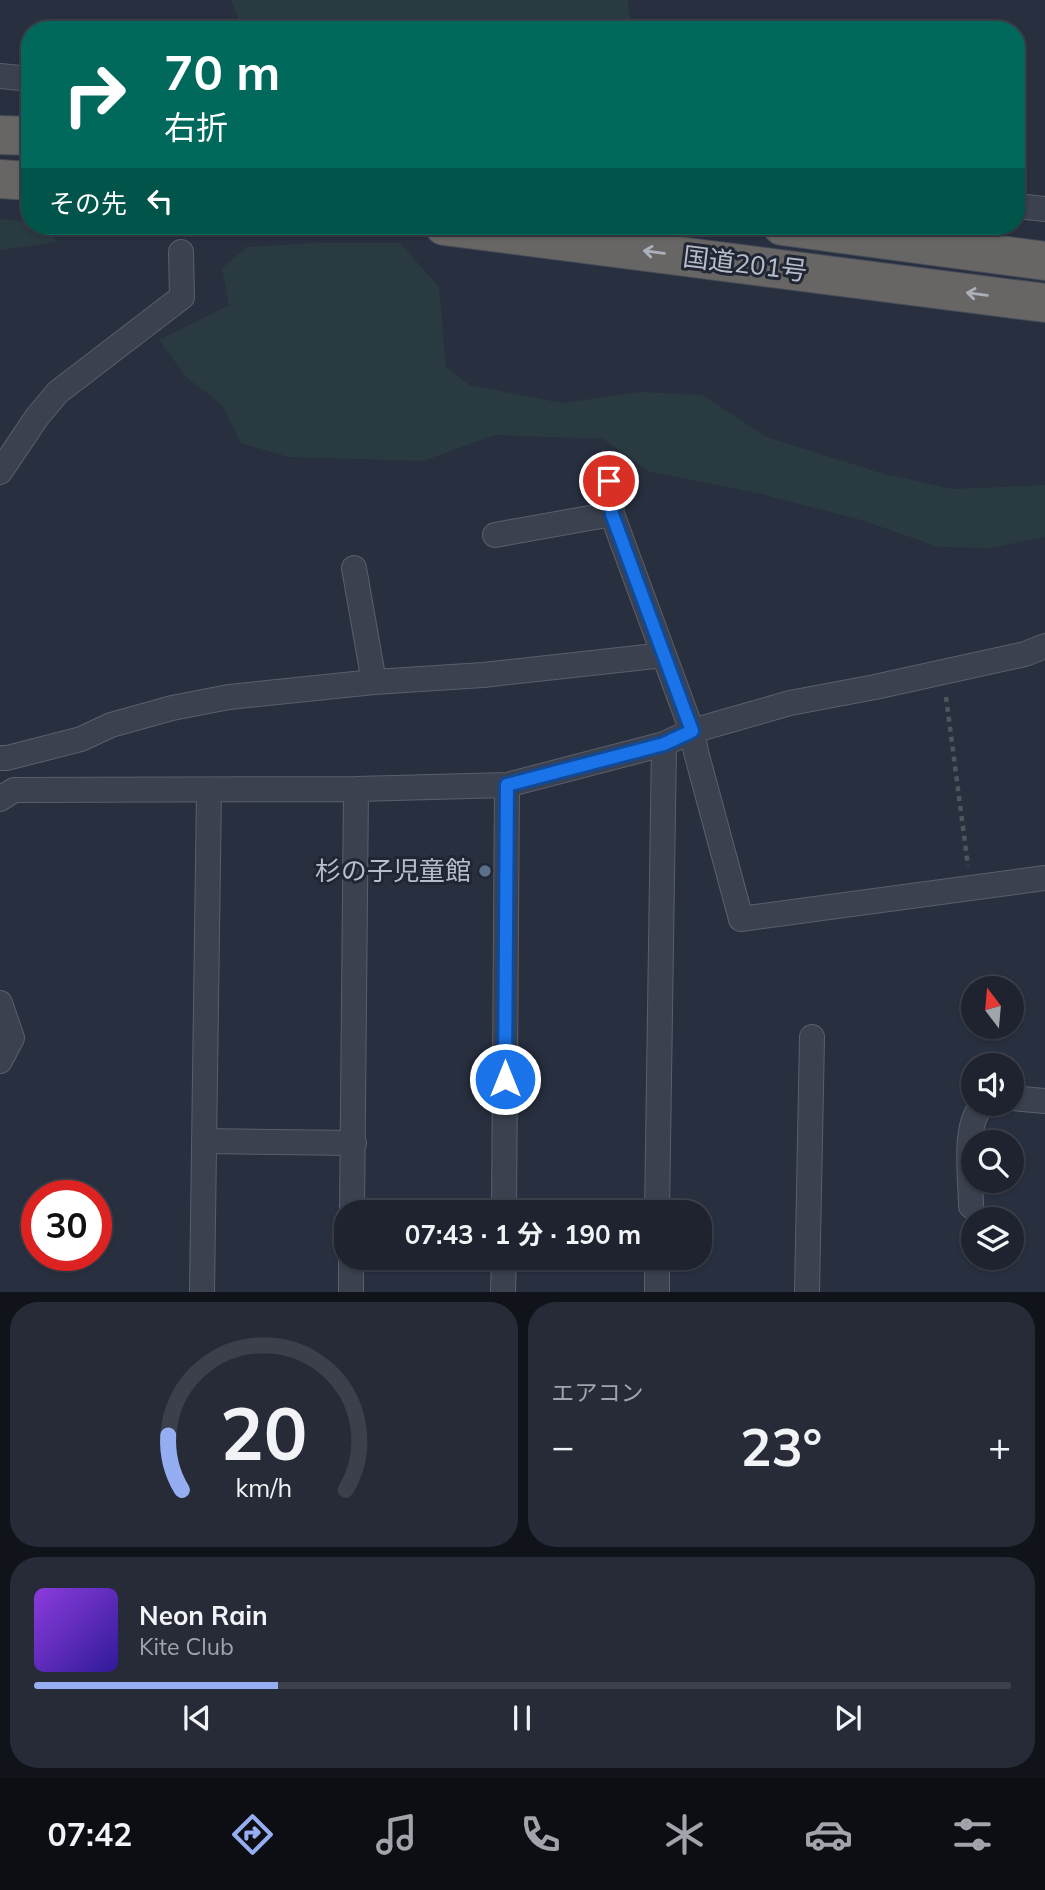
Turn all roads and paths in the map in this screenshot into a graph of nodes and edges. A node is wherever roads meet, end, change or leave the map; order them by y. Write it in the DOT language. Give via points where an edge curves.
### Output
graph roads {
  1 [pos="0,76"];
  2 [pos="21,78"];
  3 [pos="0,135"];
  4 [pos="21,136"];
  5 [pos="0,179"];
  6 [pos="21,180"];
  7 [pos="1025,206"];
  8 [pos="1045,209"];
  9 [pos="514,235"];
  10 [pos="850,235"];
  11 [pos="181,252"];
  12 [pos="1045,261"];
  13 [pos="1045,303"];
  14 [pos="0,472"];
  15 [pos="609,481"];
  16 [pos="612,514"];
  17 [pos="495,535"];
  18 [pos="354,568"];
  19 [pos="1045,646"];
  20 [pos="664,655"];
  21 [pos="943,672"];
  22 [pos="374,682"];
  23 [pos="692,731"];
  24 [pos="664,744"];
  25 [pos="2,751"];
  26 [pos="507,785"];
  27 [pos="356,789"];
  28 [pos="209,790"];
  29 [pos="7,795"];
  30 [pos="1045,878"];
  31 [pos="971,888"];
  32 [pos="0,1003"];
  33 [pos="812,1037"];
  34 [pos="0,1061"];
  35 [pos="1024,1099"];
  36 [pos="1045,1101"];
  37 [pos="976,1116"];
  38 [pos="204,1141"];
  39 [pos="354,1143"];
  40 [pos="352,1200"];
  41 [pos="504,1200"];
  42 [pos="657,1200"];
  43 [pos="971,1206"];
  44 [pos="351,1270"];
  45 [pos="504,1270"];
  46 [pos="657,1270"];
  47 [pos="202,1292"];
  48 [pos="351,1292"];
  49 [pos="503,1292"];
  50 [pos="657,1292"];
  51 [pos="807,1292"];
  1 -- 2 [label="street"];
  3 -- 4 [label="highway"];
  5 -- 6 [label="highway"];
  7 -- 8 [label="street"];
  13 -- 9 [label="highway, 国道201号, one-way"];
  10 -- 12 [label="highway, 国道201号"];
  11 -- 14 [label="street" via="182,297 58,392"];
  15 -- 16 [label="street"];
  16 -- 17 [label="street"];
  16 -- 20 [label="street"];
  18 -- 22 [label="street"];
  19 -- 21 [label="street"];
  20 -- 22 [label="street"];
  20 -- 23 [label="street"];
  21 -- 23 [label="street" via="790,703"];
  21 -- 31 [label="path"];
  22 -- 25 [label="street" via="229,697 111,725 81,739"];
  23 -- 24 [label="street"];
  23 -- 31 [label="street" via="741,919"];
  24 -- 26 [label="street"];
  24 -- 42 [label="street"];
  25 -- 29 [label="street"];
  26 -- 27 [label="street"];
  26 -- 41 [label="street"];
  27 -- 28 [label="street"];
  27 -- 39 [label="street"];
  28 -- 29 [label="street"];
  28 -- 38 [label="street"];
  30 -- 31 [label="street"];
  32 -- 34 [label="street" via="12,1038"];
  33 -- 51 [label="street"];
  35 -- 36 [label="street"];
  37 -- 43 [label="street" via="970,1131"];
  38 -- 39 [label="street"];
  38 -- 47 [label="street"];
  39 -- 40 [label="street"];
  44 -- 48 [label="street"];
  45 -- 49 [label="street"];
  46 -- 50 [label="street"];
}
